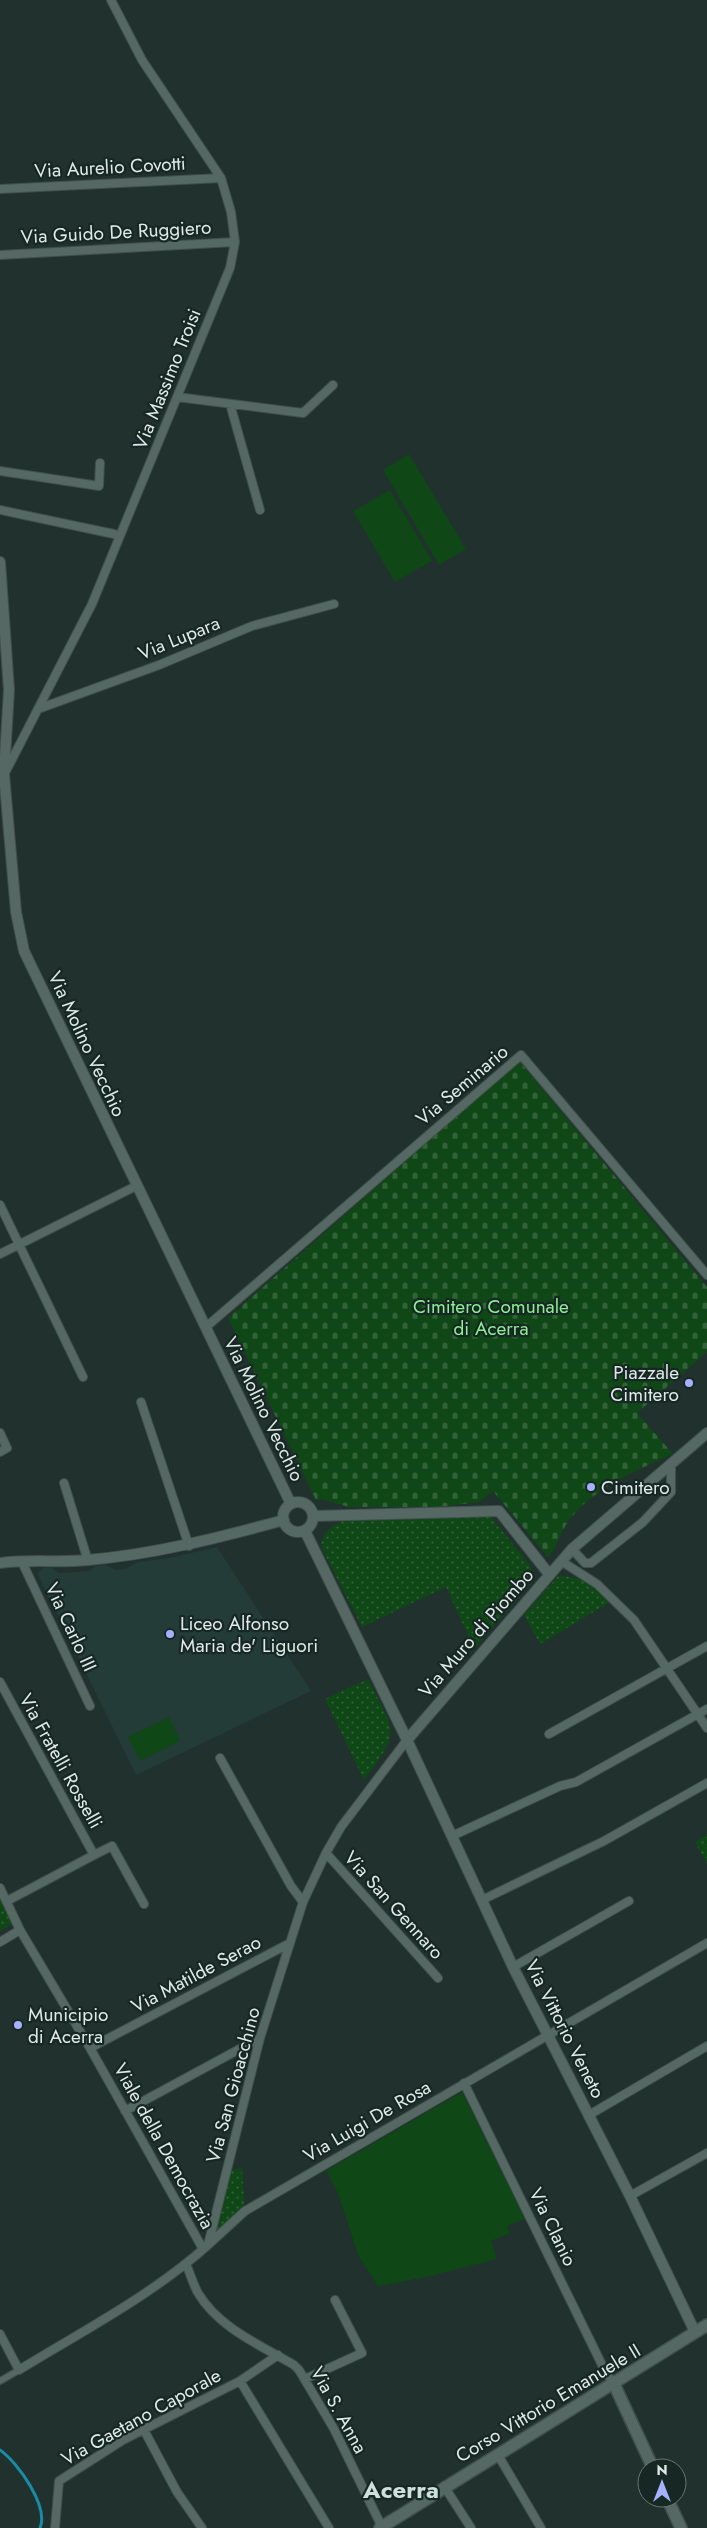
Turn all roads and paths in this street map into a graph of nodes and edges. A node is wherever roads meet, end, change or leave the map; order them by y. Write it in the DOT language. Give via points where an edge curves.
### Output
graph roads {
  1 [pos="111,0"];
  2 [pos="221,178"];
  3 [pos="0,189"];
  4 [pos="235,242"];
  5 [pos="0,255"];
  6 [pos="333,385"];
  7 [pos="177,396"];
  8 [pos="230,404"];
  9 [pos="100,463"];
  10 [pos="0,470"];
  11 [pos="0,510"];
  12 [pos="260,510"];
  13 [pos="114,534"];
  14 [pos="0,562"];
  15 [pos="334,604"];
  16 [pos="38,710"];
  17 [pos="2,777"];
  18 [pos="136,1186"];
  19 [pos="0,1205"];
  20 [pos="20,1244"];
  21 [pos="0,1254"];
  22 [pos="707,1275"];
  23 [pos="206,1327"];
  24 [pos="83,1377"];
  25 [pos="141,1402"];
  26 [pos="0,1433"];
  27 [pos="707,1433"];
  28 [pos="0,1452"];
  29 [pos="671,1466"];
  30 [pos="64,1483"];
  31 [pos="291,1504"];
  32 [pos="314,1516"];
  33 [pos="284,1520"];
  34 [pos="305,1530"];
  35 [pos="190,1546"];
  36 [pos="572,1549"];
  37 [pos="88,1560"];
  38 [pos="22,1562"];
  39 [pos="561,1562"];
  40 [pos="0,1563"];
  41 [pos="549,1574"];
  42 [pos="707,1646"];
  43 [pos="667,1668"];
  44 [pos="0,1682"];
  45 [pos="90,1706"];
  46 [pos="707,1709"];
  47 [pos="698,1714"];
  48 [pos="707,1728"];
  49 [pos="549,1734"];
  50 [pos="407,1740"];
  51 [pos="220,1758"];
  52 [pos="707,1783"];
  53 [pos="452,1836"];
  54 [pos="326,1853"];
  55 [pos="94,1855"];
  56 [pos="0,1888"];
  57 [pos="482,1900"];
  58 [pos="7,1901"];
  59 [pos="628,1901"];
  60 [pos="303,1902"];
  61 [pos="144,1904"];
  62 [pos="20,1930"];
  63 [pos="0,1942"];
  64 [pos="290,1943"];
  65 [pos="707,1943"];
  66 [pos="513,1967"];
  67 [pos="438,1978"];
  68 [pos="549,2034"];
  69 [pos="260,2038"];
  70 [pos="707,2046"];
  71 [pos="90,2048"];
  72 [pos="464,2083"];
  73 [pos="125,2111"];
  74 [pos="589,2115"];
  75 [pos="707,2153"];
  76 [pos="630,2196"];
  77 [pos="205,2247"];
  78 [pos="186,2264"];
  79 [pos="335,2300"];
  80 [pos="707,2325"];
  81 [pos="695,2332"];
  82 [pos="0,2334"];
  83 [pos="278,2355"];
  84 [pos="19,2370"];
  85 [pos="305,2379"];
  86 [pos="0,2381"];
  87 [pos="240,2381"];
  88 [pos="614,2384"];
  89 [pos="144,2430"];
  90 [pos="498,2455"];
  91 [pos="648,2458"];
  92 [pos="444,2486"];
  93 [pos="672,2508"];
  94 [pos="381,2527"];
  95 [pos="55,2528"];
  96 [pos="202,2528"];
  97 [pos="329,2528"];
  98 [pos="470,2528"];
  99 [pos="541,2528"];
  100 [pos="681,2528"];
  1 -- 2 [label="street, Via Massimo Troisi" via="142,60"];
  2 -- 3 [label="street, Via Aurelio Covotti"];
  2 -- 4 [label="street, Via Massimo Troisi" via="232,212"];
  4 -- 5 [label="street, Via Guido De Ruggiero"];
  4 -- 7 [label="street, Via Massimo Troisi" via="230,268"];
  6 -- 8 [label="street" via="303,413"];
  7 -- 8 [label="street"];
  7 -- 16 [label="street, Via Massimo Troisi" via="92,604"];
  8 -- 12 [label="street"];
  9 -- 10 [label="street" via="100,486"];
  11 -- 13 [label="street"];
  14 -- 17 [label="street, Via Molino Vecchio" via="9,690"];
  15 -- 16 [label="street, Via Lupara" via="252,626"];
  16 -- 17 [label="street, Via Massimo Troisi"];
  17 -- 18 [label="street, Via Molino Vecchio" via="16,912 24,951"];
  18 -- 20 [label="street"];
  18 -- 23 [label="street, Via Molino Vecchio"];
  19 -- 20 [label="street"];
  20 -- 21 [label="street"];
  20 -- 24 [label="street"];
  22 -- 23 [label="street, Via Seminario" via="521,1054"];
  23 -- 31 [label="street, Via Molino Vecchio"];
  25 -- 35 [label="street"];
  26 -- 28 [label="street" via="8,1448"];
  27 -- 29 [label="street, Via Muro di Piombo"];
  29 -- 36 [label="street, Via Muro di Piombo"];
  29 -- 36 [label="street" via="671,1492 641,1524 591,1563 585,1563"];
  30 -- 37 [label="street"];
  31 -- 32 [label="street" via="305,1503"];
  31 -- 33 [label="street" via="284,1511"];
  32 -- 34 [label="street" via="311,1526"];
  32 -- 41 [label="street" via="499,1511"];
  33 -- 34 [label="street" via="293,1531"];
  33 -- 35 [label="street"];
  34 -- 50 [label="street"];
  35 -- 37 [label="street"];
  36 -- 39 [label="street, Via Muro di Piombo"];
  37 -- 38 [label="street"];
  38 -- 40 [label="street"];
  38 -- 45 [label="street, Via Carlo III"];
  39 -- 41 [label="street, Via Muro di Piombo"];
  39 -- 43 [label="street" via="596,1584 634,1620"];
  41 -- 50 [label="street, Via Muro di Piombo"];
  42 -- 43 [label="street"];
  43 -- 47 [label="street"];
  43 -- 49 [label="street"];
  44 -- 55 [label="street, Via Fratelli Rosselli"];
  46 -- 47 [label="street"];
  47 -- 48 [label="street"];
  47 -- 53 [label="street" via="576,1782 560,1786"];
  50 -- 53 [label="street, Via Vittorio Veneto"];
  50 -- 54 [label="street, Via San Gioacchino" via="341,1827"];
  51 -- 60 [label="street"];
  52 -- 57 [label="street" via="604,1841"];
  53 -- 57 [label="street, Via Vittorio Veneto"];
  54 -- 60 [label="street, Via San Gioacchino"];
  54 -- 67 [label="street, Via San Gennaro"];
  55 -- 58 [label="street, Via Fratelli Rosselli"];
  55 -- 61 [label="street, Via Fratelli Rosselli" via="112,1846"];
  56 -- 58 [label="street, Viale della Democrazia"];
  57 -- 66 [label="street, Via Vittorio Veneto"];
  58 -- 62 [label="street, Viale della Democrazia"];
  59 -- 66 [label="street"];
  60 -- 64 [label="street, Via San Gioacchino"];
  62 -- 63 [label="street"];
  62 -- 71 [label="street, Viale della Democrazia"];
  64 -- 69 [label="street, Via San Gioacchino"];
  64 -- 71 [label="street, Via Matilde Serao"];
  65 -- 68 [label="street, Via Luigi De Rosa"];
  66 -- 68 [label="street, Via Vittorio Veneto"];
  68 -- 72 [label="street, Via Luigi De Rosa"];
  68 -- 74 [label="street, Via Vittorio Veneto"];
  69 -- 73 [label="street"];
  69 -- 77 [label="street, Via San Gioacchino"];
  70 -- 74 [label="street"];
  71 -- 73 [label="street, Viale della Democrazia"];
  72 -- 77 [label="street, Via Luigi De Rosa" via="245,2211"];
  72 -- 88 [label="street, Via Clanio"];
  73 -- 77 [label="street, Viale della Democrazia"];
  74 -- 76 [label="street, Via Vittorio Veneto"];
  75 -- 76 [label="street"];
  76 -- 81 [label="street, Via Vittorio Veneto"];
  77 -- 78 [label="street"];
  78 -- 83 [label="street, Via S. Anna" via="198,2292 220,2318"];
  78 -- 84 [label="street" via="120,2309"];
  79 -- 85 [label="street" via="362,2353"];
  80 -- 81 [label="main road, Corso Vittorio Emanuele II"];
  81 -- 88 [label="main road, Corso Vittorio Emanuele II"];
  82 -- 84 [label="street"];
  83 -- 85 [label="street, Via S. Anna" via="294,2364"];
  83 -- 87 [label="street, Via Gaetano Caporale"];
  84 -- 86 [label="street"];
  85 -- 94 [label="street, Via S. Anna" via="334,2429"];
  87 -- 89 [label="street, Via Gaetano Caporale"];
  87 -- 97 [label="street"];
  88 -- 90 [label="main road, Corso Vittorio Emanuele II"];
  88 -- 91 [label="main road"];
  89 -- 95 [label="street, Via Gaetano Caporale" via="59,2481"];
  89 -- 96 [label="street" via="177,2492"];
  90 -- 92 [label="main road, Corso Vittorio Emanuele II"];
  90 -- 99 [label="street"];
  92 -- 94 [label="main road, Corso Vittorio Emanuele II"];
  92 -- 98 [label="street"];
  93 -- 100 [label="main road"];
}
